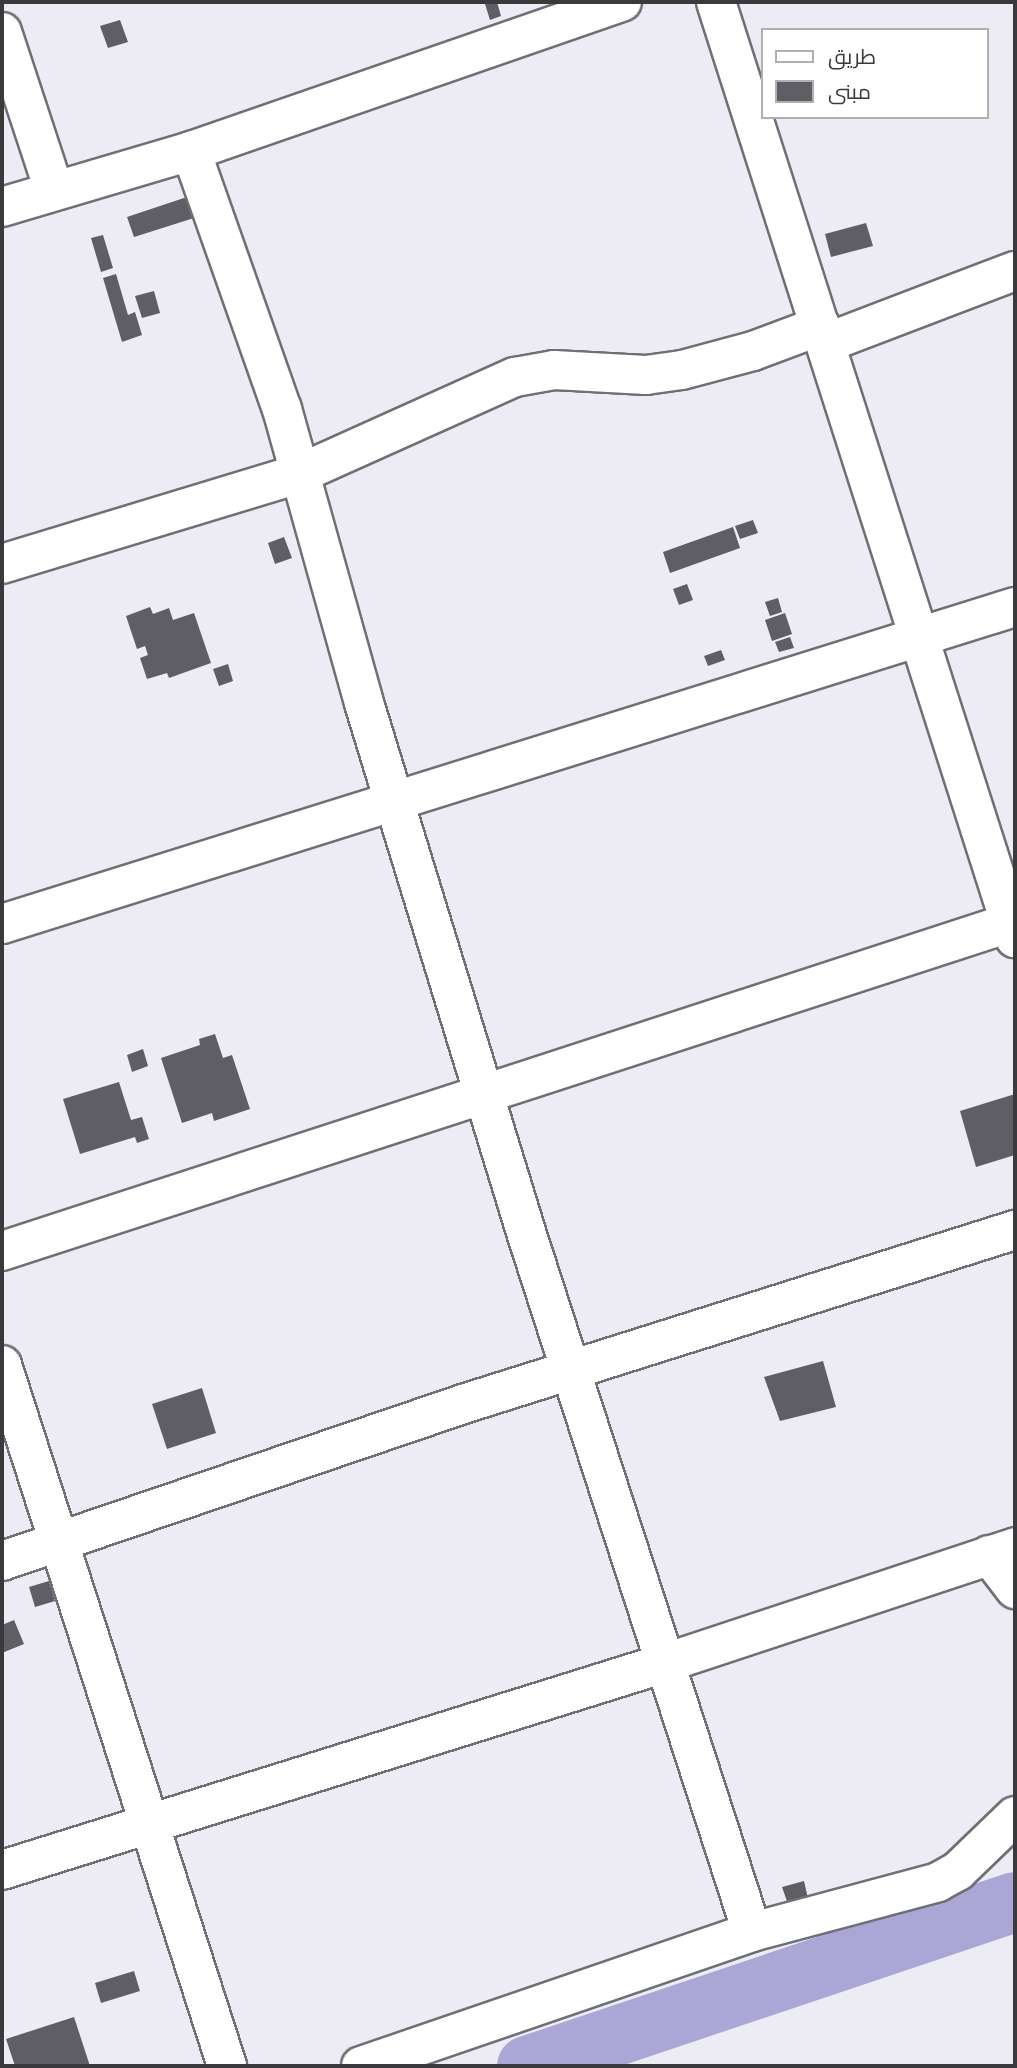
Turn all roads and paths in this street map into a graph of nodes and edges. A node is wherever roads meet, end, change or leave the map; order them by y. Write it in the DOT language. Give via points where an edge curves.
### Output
graph roads {
  1 [pos="622,2"];
  2 [pos="716,2"];
  3 [pos="2,32"];
  4 [pos="191,151"];
  5 [pos="54,190"];
  6 [pos="2,207"];
  7 [pos="1015,271"];
  8 [pos="823,334"];
  9 [pos="301,473"];
  10 [pos="2,565"];
  11 [pos="1015,607"];
  12 [pos="920,635"];
  13 [pos="394,799"];
  14 [pos="2,924"];
  15 [pos="1013,927"];
  16 [pos="485,1096"];
  17 [pos="1015,1230"];
  18 [pos="2,1251"];
  19 [pos="2,1365"];
  20 [pos="571,1374"];
  21 [pos="58,1544"];
  22 [pos="1002,1551"];
  23 [pos="2,1561"];
  24 [pos="1015,1589"];
  25 [pos="665,1663"];
  26 [pos="1015,1816"];
  27 [pos="149,1823"];
  28 [pos="2,1870"];
  29 [pos="752,1932"];
  30 [pos="227,2066"];
  31 [pos="361,2066"];
  1 -- 4 [label="street"];
  2 -- 8 [label="street"];
  3 -- 5 [label="street"];
  4 -- 5 [label="street"];
  4 -- 9 [label="street" via="238,274"];
  5 -- 6 [label="street"];
  7 -- 8 [label="street"];
  8 -- 9 [label="street" via="682,370 646,375 554,370 515,377"];
  8 -- 12 [label="street"];
  9 -- 10 [label="street"];
  9 -- 13 [label="street"];
  11 -- 12 [label="street"];
  12 -- 13 [label="street"];
  12 -- 15 [label="street"];
  13 -- 14 [label="street"];
  13 -- 16 [label="street"];
  15 -- 16 [label="street" via="850,971"];
  16 -- 18 [label="street"];
  16 -- 20 [label="street"];
  17 -- 20 [label="street"];
  19 -- 21 [label="street"];
  20 -- 21 [label="street" via="463,1404"];
  20 -- 25 [label="street"];
  21 -- 23 [label="street"];
  21 -- 27 [label="street"];
  22 -- 24 [label="street"];
  22 -- 25 [label="street"];
  25 -- 27 [label="street"];
  25 -- 29 [label="street"];
  26 -- 29 [label="street" via="958,1871 939,1882"];
  27 -- 28 [label="street"];
  27 -- 30 [label="street"];
  29 -- 31 [label="street"];
}
